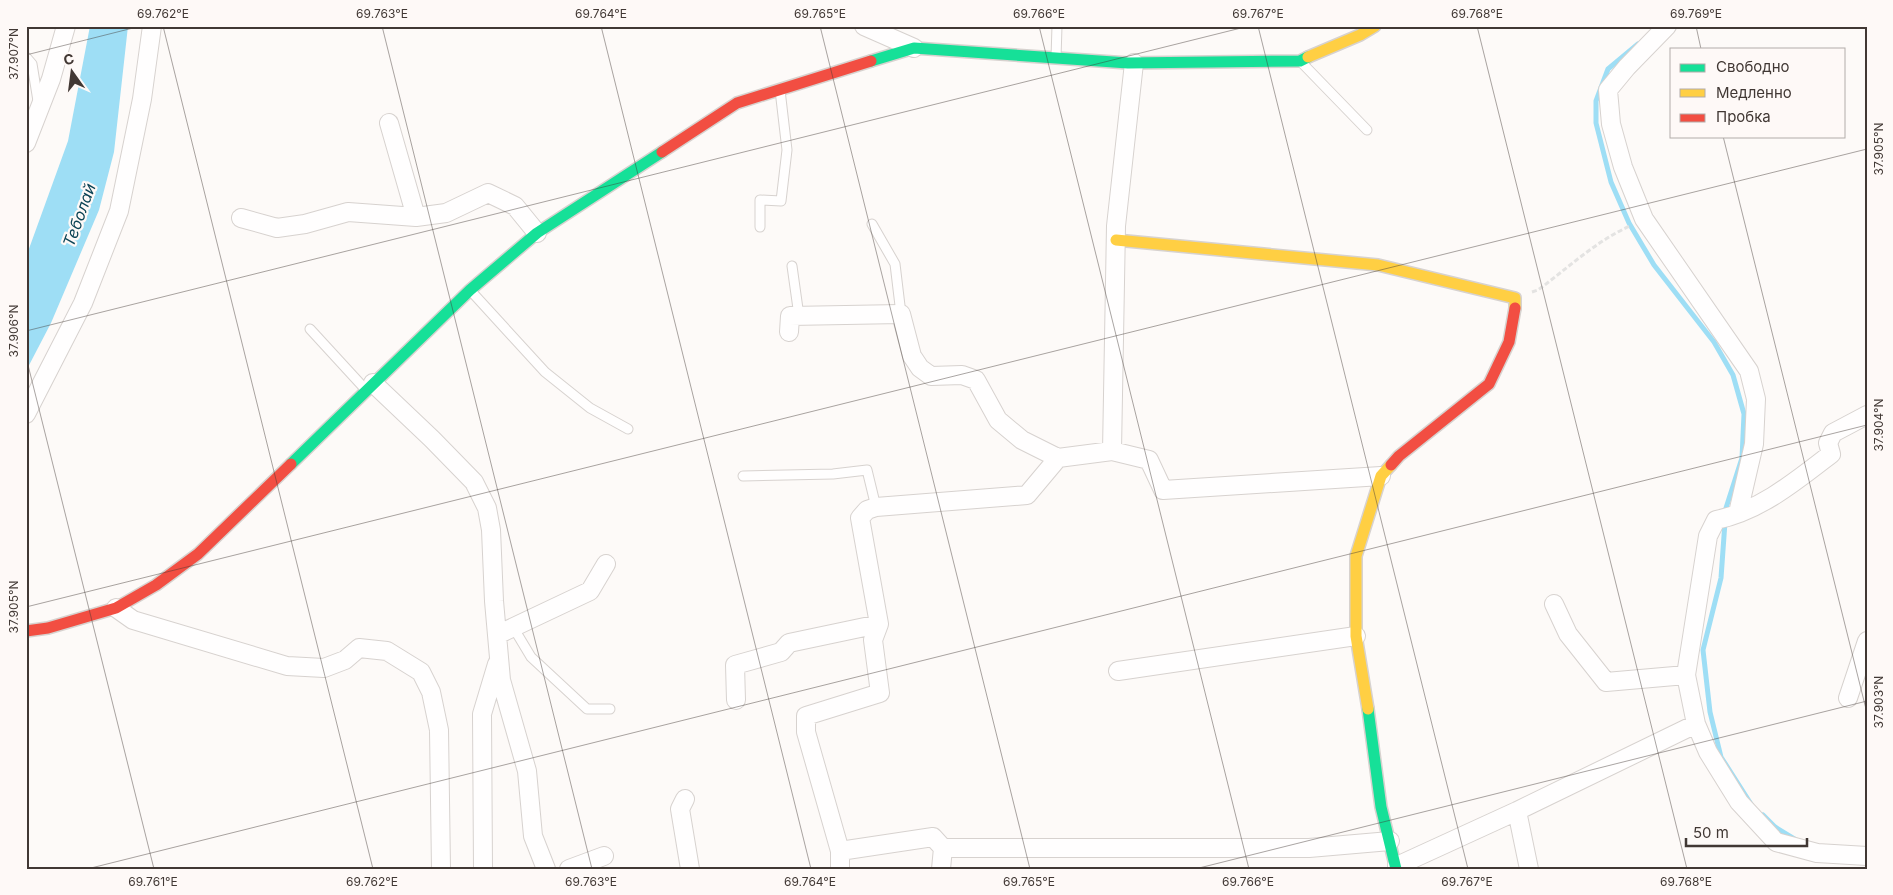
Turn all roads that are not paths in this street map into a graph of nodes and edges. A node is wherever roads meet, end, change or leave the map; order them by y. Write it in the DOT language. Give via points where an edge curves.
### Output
graph roads {
  1 [pos="66,26"];
  2 [pos="152,26"];
  3 [pos="864,26"];
  4 [pos="1057,26"];
  5 [pos="1667,26"];
  6 [pos="1364,29"];
  7 [pos="914,48"];
  8 [pos="26,57"];
  9 [pos="1056,58"];
  10 [pos="1300,61"];
  11 [pos="1134,63"];
  12 [pos="780,90"];
  13 [pos="40,109"];
  14 [pos="389,123"];
  15 [pos="1367,130"];
  16 [pos="26,143"];
  17 [pos="416,217"];
  18 [pos="241,218"];
  19 [pos="872,224"];
  20 [pos="760,227"];
  21 [pos="537,233"];
  22 [pos="1116,240"];
  23 [pos="792,266"];
  24 [pos="470,290"];
  25 [pos="900,314"];
  26 [pos="799,316"];
  27 [pos="310,329"];
  28 [pos="789,332"];
  29 [pos="369,387"];
  30 [pos="26,414"];
  31 [pos="1867,414"];
  32 [pos="628,429"];
  33 [pos="1112,451"];
  34 [pos="1058,458"];
  35 [pos="743,476"];
  36 [pos="1381,476"];
  37 [pos="876,507"];
  38 [pos="1728,517"];
  39 [pos="606,564"];
  40 [pos="1554,604"];
  41 [pos="116,608"];
  42 [pos="879,624"];
  43 [pos="514,627"];
  44 [pos="26,631"];
  45 [pos="497,635"];
  46 [pos="1356,636"];
  47 [pos="1867,641"];
  48 [pos="499,657"];
  49 [pos="1118,671"];
  50 [pos="1686,676"];
  51 [pos="1848,698"];
  52 [pos="736,700"];
  53 [pos="610,709"];
  54 [pos="1696,724"];
  55 [pos="684,799"];
  56 [pos="1517,811"];
  57 [pos="1390,841"];
  58 [pos="943,848"];
  59 [pos="840,851"];
  60 [pos="604,856"];
  61 [pos="1867,856"];
  62 [pos="1396,867"];
  63 [pos="441,869"];
  64 [pos="483,869"];
  65 [pos="546,869"];
  66 [pos="569,869"];
  67 [pos="690,869"];
  68 [pos="840,869"];
  69 [pos="941,869"];
  70 [pos="1529,869"];
  1 -- 13 [label="street"];
  2 -- 30 [label="street" via="142,100 118,211 83,303"];
  3 -- 7 [label="street"];
  4 -- 9 [label="lane"];
  5 -- 38 [label="street" via="1608,90 1611,124 1623,167 1644,219 1749,371 1756,399 1754,444"];
  6 -- 10 [label="street"];
  7 -- 9 [label="street"];
  7 -- 12 [label="street"];
  8 -- 13 [label="lane" via="32,64"];
  9 -- 11 [label="street"];
  10 -- 11 [label="street"];
  10 -- 15 [label="lane"];
  11 -- 22 [label="street"];
  12 -- 20 [label="lane" via="787,150 782,201 760,200"];
  12 -- 21 [label="street" via="737,103"];
  13 -- 16 [label="street"];
  14 -- 17 [label="street"];
  17 -- 18 [label="street" via="348,212 277,228"];
  17 -- 21 [label="street" via="446,213 488,193 515,206"];
  19 -- 25 [label="lane" via="895,264"];
  21 -- 24 [label="street"];
  22 -- 33 [label="street"];
  22 -- 36 [label="street" via="1378,265 1515,298 1509,342 1489,384 1399,456"];
  23 -- 26 [label="lane"];
  24 -- 29 [label="street"];
  24 -- 32 [label="lane" via="544,372 590,408"];
  25 -- 26 [label="street"];
  25 -- 34 [label="street" via="912,356 920,368 931,376 962,375 976,380 998,420 1022,440"];
  26 -- 28 [label="street" via="790,316"];
  27 -- 29 [label="lane"];
  29 -- 41 [label="street" via="198,554 156,586"];
  29 -- 45 [label="street" via="432,439 474,482 486,508 491,530"];
  31 -- 38 [label="street" via="1833,433 1828,443 1830,454 1778,495"];
  33 -- 34 [label="street"];
  33 -- 36 [label="street" via="1149,460 1162,490"];
  34 -- 37 [label="street" via="1027,495"];
  35 -- 37 [label="lane" via="867,470"];
  36 -- 46 [label="street" via="1356,556"];
  37 -- 42 [label="street" via="867,510 860,518"];
  38 -- 50 [label="street" via="1708,536"];
  39 -- 43 [label="street" via="590,591"];
  40 -- 50 [label="street" via="1568,634 1606,682"];
  41 -- 44 [label="street" via="48,628"];
  41 -- 63 [label="street" via="134,620 287,666 324,668 345,660 359,648 388,651 421,672 431,692 439,730"];
  42 -- 52 [label="street" via="789,643 780,652 735,665"];
  42 -- 59 [label="street" via="873,640 880,693 806,716 806,732"];
  43 -- 45 [label="street"];
  43 -- 53 [label="lane" via="531,657 587,709"];
  45 -- 48 [label="street"];
  46 -- 49 [label="street"];
  46 -- 57 [label="street" via="1381,807"];
  47 -- 51 [label="street"];
  48 -- 64 [label="street" via="482,714"];
  48 -- 65 [label="street" via="501,680 527,770 533,836"];
  50 -- 54 [label="street"];
  54 -- 56 [label="street"];
  54 -- 61 [label="street" via="1708,752 1739,802 1776,842 1817,853"];
  55 -- 67 [label="street" via="680,809"];
  56 -- 62 [label="street"];
  56 -- 70 [label="street"];
  57 -- 58 [label="street" via="1309,848"];
  57 -- 62 [label="street"];
  58 -- 59 [label="street" via="933,837"];
  58 -- 69 [label="street"];
  59 -- 68 [label="street"];
  60 -- 66 [label="street"];
}
